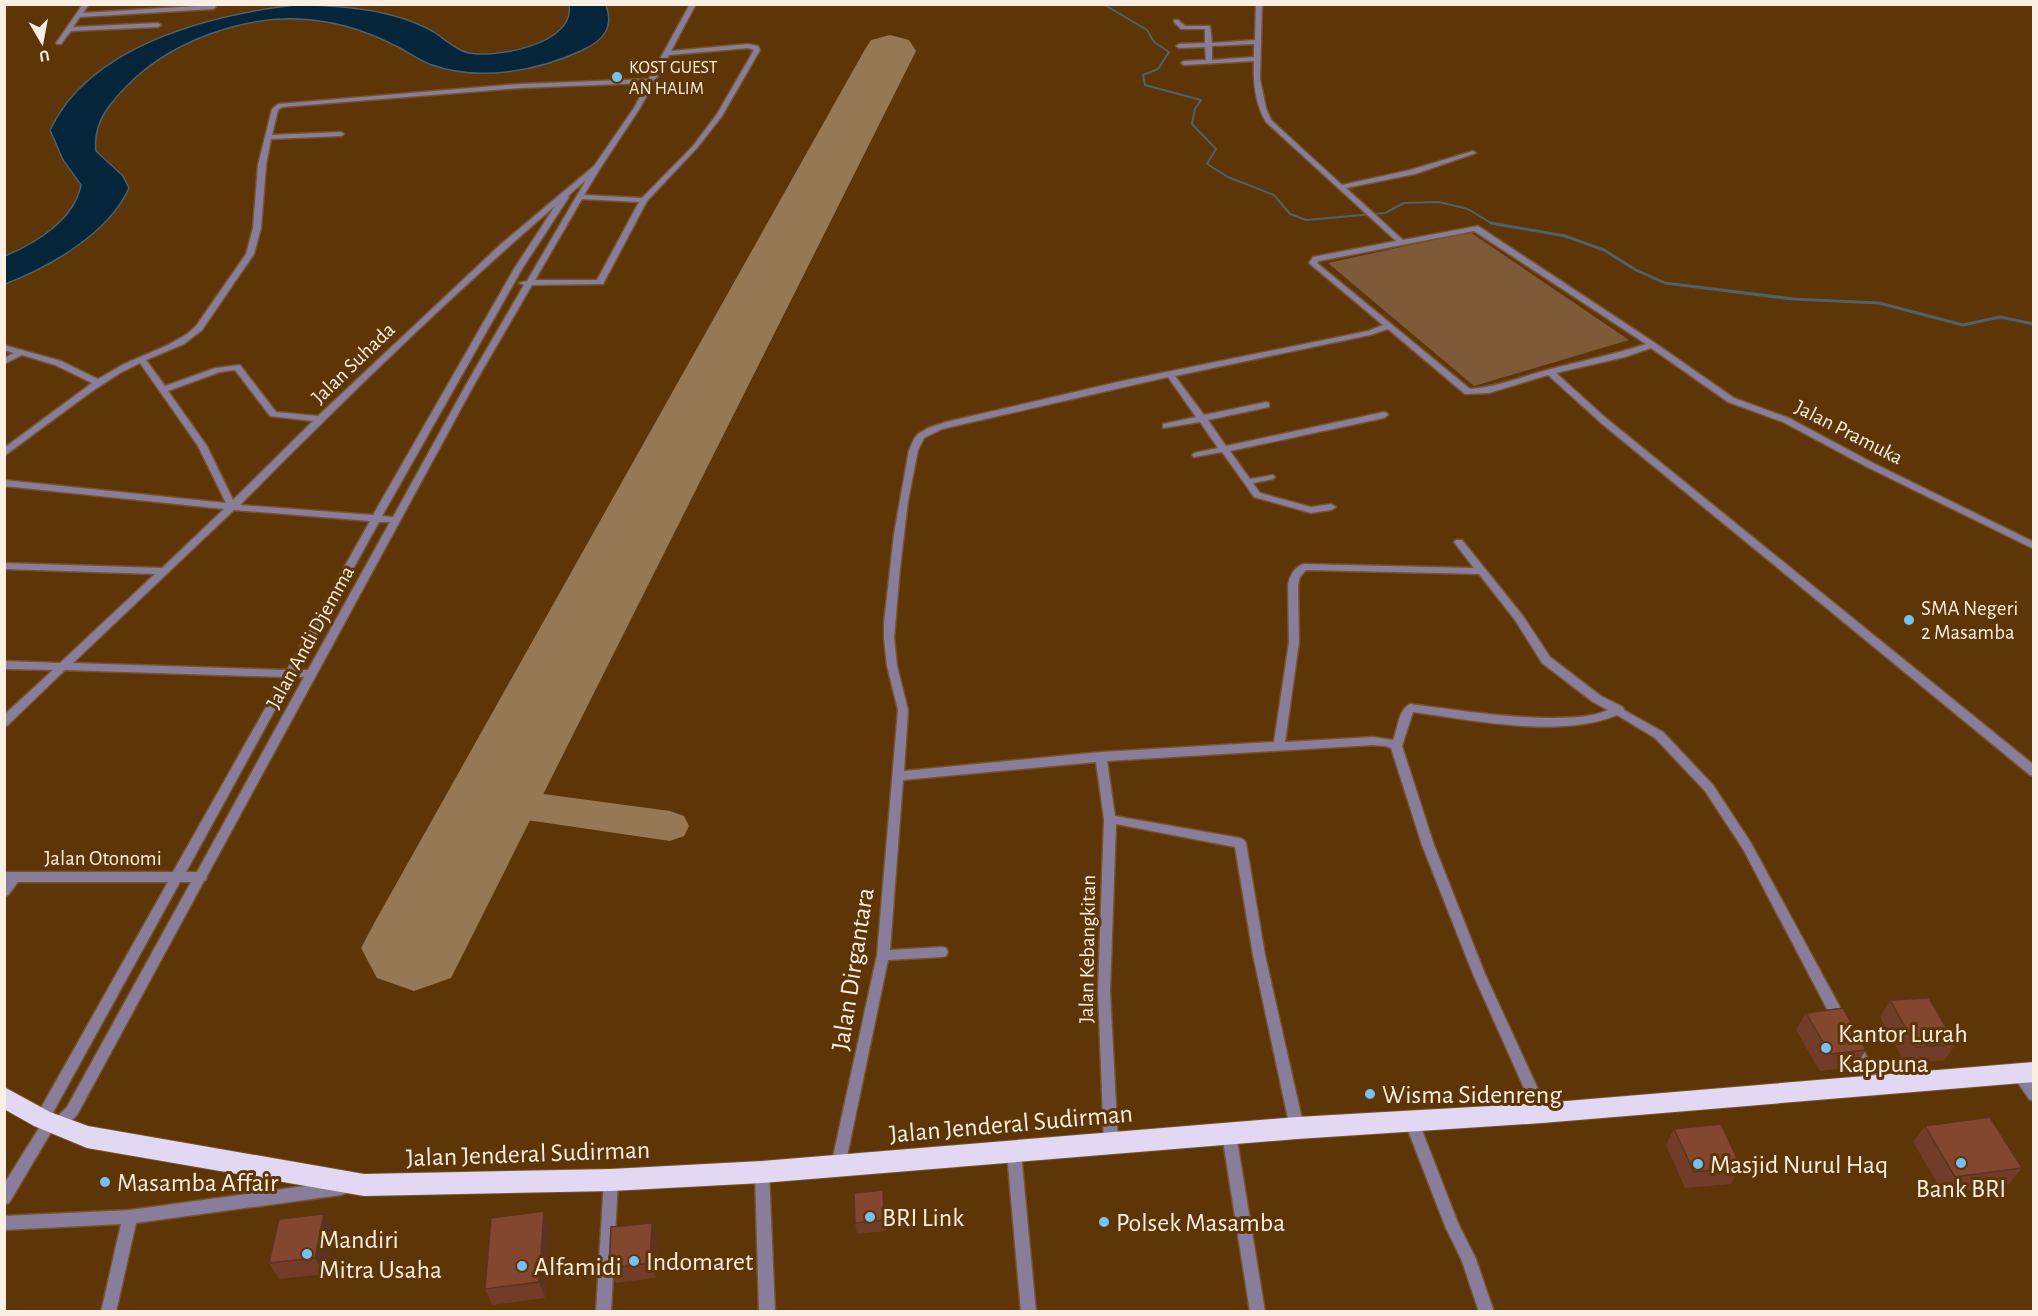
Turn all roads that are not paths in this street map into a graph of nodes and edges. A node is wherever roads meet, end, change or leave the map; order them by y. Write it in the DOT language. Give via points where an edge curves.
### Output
graph roads {
  1 [pos="86,4"];
  2 [pos="154,4"];
  3 [pos="693,4"];
  4 [pos="1259,4"];
  5 [pos="213,7"];
  6 [pos="149,11"];
  7 [pos="77,15"];
  8 [pos="1176,21"];
  9 [pos="158,25"];
  10 [pos="140,26"];
  11 [pos="69,29"];
  12 [pos="1259,42"];
  13 [pos="59,43"];
  14 [pos="1208,43"];
  15 [pos="1179,46"];
  16 [pos="668,53"];
  17 [pos="1258,59"];
  18 [pos="1209,62"];
  19 [pos="1184,63"];
  20 [pos="651,81"];
  21 [pos="341,134"];
  22 [pos="268,137"];
  23 [pos="1473,153"];
  24 [pos="597,167"];
  25 [pos="1341,187"];
  26 [pos="581,196"];
  27 [pos="565,197"];
  28 [pos="644,200"];
  29 [pos="1400,241"];
  30 [pos="510,282"];
  31 [pos="527,283"];
  32 [pos="1389,326"];
  33 [pos="1652,345"];
  34 [pos="4,347"];
  35 [pos="21,352"];
  36 [pos="141,359"];
  37 [pos="467,359"];
  38 [pos="484,359"];
  39 [pos="4,362"];
  40 [pos="1550,372"];
  41 [pos="1170,374"];
  42 [pos="97,382"];
  43 [pos="163,390"];
  44 [pos="1266,405"];
  45 [pos="1384,416"];
  46 [pos="1201,417"];
  47 [pos="321,419"];
  48 [pos="1166,426"];
  49 [pos="1224,449"];
  50 [pos="4,453"];
  51 [pos="1197,455"];
  52 [pos="1270,477"];
  53 [pos="1247,482"];
  54 [pos="4,483"];
  55 [pos="232,507"];
  56 [pos="1331,507"];
  57 [pos="376,519"];
  58 [pos="396,520"];
  59 [pos="1459,542"];
  60 [pos="2034,546"];
  61 [pos="4,566"];
  62 [pos="162,571"];
  63 [pos="1481,571"];
  64 [pos="4,665"];
  65 [pos="65,665"];
  66 [pos="289,673"];
  67 [pos="312,674"];
  68 [pos="1619,711"];
  69 [pos="4,722"];
  70 [pos="1279,746"];
  71 [pos="1396,746"];
  72 [pos="1101,756"];
  73 [pos="2034,772"];
  74 [pos="899,777"];
  75 [pos="1110,819"];
  76 [pos="10,877"];
  77 [pos="202,877"];
  78 [pos="176,878"];
  79 [pos="4,892"];
  80 [pos="942,952"];
  81 [pos="883,955"];
  82 [pos="2025,1072"];
  83 [pos="1875,1086"];
  84 [pos="2034,1095"];
  85 [pos="4,1097"];
  86 [pos="1542,1113"];
  87 [pos="1411,1120"];
  88 [pos="50,1122"];
  89 [pos="1297,1128"];
  90 [pos="1228,1134"];
  91 [pos="1110,1143"];
  92 [pos="1014,1153"];
  93 [pos="838,1166"];
  94 [pos="762,1172"];
  95 [pos="611,1180"];
  96 [pos="364,1185"];
  97 [pos="4,1197"];
  98 [pos="130,1217"];
  99 [pos="4,1223"];
  100 [pos="108,1311"];
  101 [pos="603,1311"];
  102 [pos="767,1311"];
  103 [pos="1029,1311"];
  104 [pos="1258,1311"];
  105 [pos="1487,1311"];
  1 -- 7 [label="street"];
  2 -- 6 [label="street"];
  3 -- 16 [label="street, Jalan Suhada"];
  4 -- 12 [label="street"];
  5 -- 6 [label="street"];
  6 -- 7 [label="street"];
  6 -- 10 [label="street"];
  7 -- 11 [label="street"];
  8 -- 14 [label="street" via="1183,28 1208,27"];
  9 -- 10 [label="street"];
  10 -- 11 [label="street"];
  11 -- 13 [label="street"];
  12 -- 14 [label="street"];
  12 -- 17 [label="street"];
  14 -- 15 [label="street"];
  14 -- 18 [label="street"];
  16 -- 20 [label="street, Jalan Suhada"];
  16 -- 28 [label="street" via="748,46 757,50 720,115"];
  17 -- 18 [label="street"];
  17 -- 25 [label="street" via="1260,108 1268,121"];
  18 -- 19 [label="street"];
  20 -- 22 [label="street" via="520,86 284,104 275,109"];
  20 -- 24 [label="street, Jalan Suhada"];
  21 -- 22 [label="street"];
  22 -- 36 [label="street" via="250,254 188,339"];
  23 -- 25 [label="street" via="1412,172"];
  24 -- 26 [label="street, Jalan Andi Djemma"];
  24 -- 27 [label="street, Jalan Suhada"];
  25 -- 29 [label="street"];
  26 -- 28 [label="street"];
  26 -- 31 [label="street, Jalan Andi Djemma"];
  27 -- 30 [label="street, Jalan Andi Djemma"];
  27 -- 47 [label="street, Jalan Suhada" via="495,255"];
  28 -- 31 [label="street" via="600,282"];
  29 -- 32 [label="street, Jalan Pramuka" via="1316,259 1313,263"];
  29 -- 33 [label="street, Jalan Pramuka" via="1475,228"];
  30 -- 31 [label="street"];
  30 -- 37 [label="street, Jalan Andi Djemma"];
  31 -- 38 [label="street, Jalan Andi Djemma"];
  32 -- 40 [label="street" via="1468,392 1489,390"];
  32 -- 41 [label="street"];
  33 -- 40 [label="street"];
  33 -- 60 [label="street, Jalan Pramuka" via="1722,395 1786,420"];
  34 -- 35 [label="street"];
  35 -- 39 [label="street"];
  35 -- 42 [label="street" via="58,363"];
  36 -- 42 [label="street"];
  36 -- 43 [label="street"];
  37 -- 38 [label="street"];
  37 -- 57 [label="street, Jalan Andi Djemma"];
  38 -- 58 [label="street, Jalan Andi Djemma"];
  40 -- 73 [label="street" via="1604,421"];
  41 -- 46 [label="street"];
  41 -- 74 [label="street, Jalan Dirgantara" via="946,425 926,432 916,441 897,555 889,637 892,674 903,710"];
  42 -- 50 [label="street"];
  43 -- 47 [label="street" via="237,367 273,414"];
  43 -- 55 [label="street" via="202,446"];
  44 -- 46 [label="street"];
  45 -- 49 [label="street"];
  46 -- 48 [label="street"];
  46 -- 49 [label="street"];
  47 -- 55 [label="street, Jalan Suhada"];
  49 -- 51 [label="street"];
  49 -- 53 [label="street"];
  52 -- 53 [label="street"];
  53 -- 56 [label="street" via="1263,498 1311,510"];
  54 -- 55 [label="street"];
  55 -- 57 [label="street"];
  55 -- 62 [label="street, Jalan Suhada"];
  57 -- 58 [label="street"];
  57 -- 66 [label="street, Jalan Andi Djemma"];
  58 -- 67 [label="street, Jalan Andi Djemma"];
  59 -- 63 [label="street"];
  61 -- 62 [label="street"];
  62 -- 65 [label="street, Jalan Suhada"];
  63 -- 68 [label="street" via="1546,660 1585,691"];
  63 -- 70 [label="street" via="1304,567 1298,570 1293,580 1293,656"];
  64 -- 65 [label="street"];
  65 -- 66 [label="street"];
  65 -- 69 [label="street, Jalan Suhada"];
  66 -- 67 [label="street"];
  66 -- 78 [label="street, Jalan Andi Djemma"];
  67 -- 77 [label="street, Jalan Andi Djemma"];
  68 -- 71 [label="street" via="1582,721 1520,723 1410,708"];
  68 -- 83 [label="street" via="1659,735 1708,788 1747,846"];
  70 -- 71 [label="street" via="1373,741"];
  70 -- 72 [label="street"];
  71 -- 86 [label="street" via="1428,845 1479,974"];
  72 -- 74 [label="street"];
  72 -- 75 [label="street, Jalan Kebangkitan"];
  74 -- 81 [label="street, Jalan Dirgantara"];
  75 -- 89 [label="street" via="1240,843 1243,847 1259,955"];
  75 -- 91 [label="street, Jalan Kebangkitan" via="1104,991"];
  76 -- 78 [label="street, Jalan Otonomi"];
  76 -- 79 [label="street"];
  77 -- 78 [label="street, Jalan Otonomi"];
  77 -- 88 [label="street, Jalan Andi Djemma" via="72,1111"];
  78 -- 88 [label="street, Jalan Andi Djemma"];
  80 -- 81 [label="street"];
  81 -- 93 [label="street, Jalan Dirgantara"];
  82 -- 83 [label="highway, Jalan Jenderal Sudirman"];
  82 -- 84 [label="street"];
  83 -- 86 [label="highway, Jalan Jenderal Sudirman"];
  85 -- 88 [label="highway, Jalan Jenderal Sudirman"];
  86 -- 87 [label="highway, Jalan Jenderal Sudirman"];
  87 -- 89 [label="highway, Jalan Jenderal Sudirman"];
  87 -- 105 [label="street"];
  88 -- 96 [label="highway, Jalan Jenderal Sudirman" via="87,1137"];
  88 -- 97 [label="street"];
  89 -- 90 [label="highway, Jalan Jenderal Sudirman"];
  90 -- 91 [label="highway, Jalan Jenderal Sudirman"];
  90 -- 104 [label="street"];
  91 -- 92 [label="highway, Jalan Jenderal Sudirman"];
  92 -- 93 [label="highway, Jalan Jenderal Sudirman"];
  92 -- 103 [label="street"];
  93 -- 94 [label="highway, Jalan Jenderal Sudirman"];
  94 -- 95 [label="highway, Jalan Jenderal Sudirman"];
  94 -- 102 [label="street"];
  95 -- 96 [label="highway, Jalan Jenderal Sudirman"];
  95 -- 101 [label="street"];
  96 -- 98 [label="street"];
  98 -- 99 [label="street"];
  98 -- 100 [label="street"];
}
